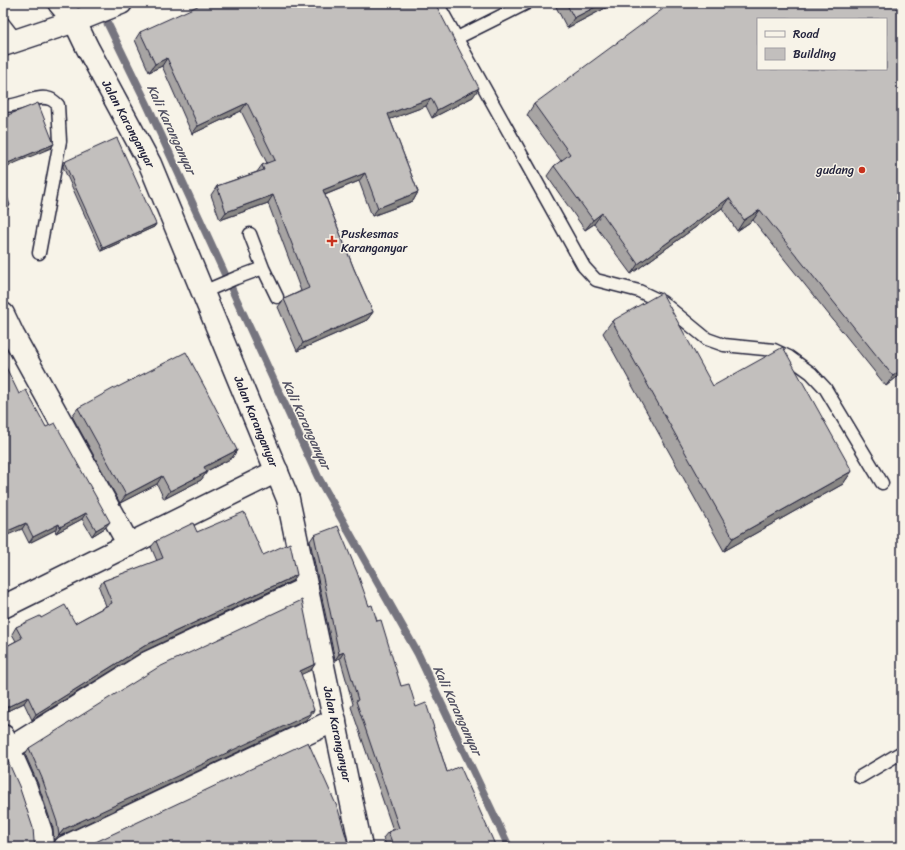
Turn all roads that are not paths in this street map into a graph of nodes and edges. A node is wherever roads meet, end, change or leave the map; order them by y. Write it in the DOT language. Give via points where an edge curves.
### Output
graph roads {
  1 [pos="58,3"];
  2 [pos="121,3"];
  3 [pos="437,3"];
  4 [pos="528,3"];
  5 [pos="78,20"];
  6 [pos="3,23"];
  7 [pos="457,38"];
  8 [pos="10,43"];
  9 [pos="3,106"];
  10 [pos="250,234"];
  11 [pos="39,253"];
  12 [pos="263,268"];
  13 [pos="209,289"];
  14 [pos="277,297"];
  15 [pos="3,314"];
  16 [pos="277,472"];
  17 [pos="882,483"];
  18 [pos="129,545"];
  19 [pos="307,588"];
  20 [pos="3,607"];
  21 [pos="335,720"];
  22 [pos="6,742"];
  23 [pos="902,752"];
  24 [pos="860,778"];
  25 [pos="42,847"];
  26 [pos="65,847"];
  27 [pos="361,847"];
  1 -- 5 [label="street, Jalan Karanganyar"];
  2 -- 5 [label="street"];
  3 -- 7 [label="lane"];
  4 -- 7 [label="lane"];
  5 -- 8 [label="street"];
  5 -- 13 [label="street, Jalan Karanganyar" via="87,47 150,164"];
  6 -- 8 [label="lane"];
  7 -- 17 [label="lane" via="584,267 596,280 639,291 662,302 707,339 724,345 774,350 795,361 825,388"];
  9 -- 11 [label="lane" via="39,98 51,99 58,105 60,141"];
  10 -- 12 [label="lane"];
  12 -- 13 [label="lane"];
  12 -- 14 [label="lane"];
  13 -- 16 [label="street, Jalan Karanganyar"];
  15 -- 18 [label="street"];
  16 -- 18 [label="street"];
  16 -- 19 [label="street, Jalan Karanganyar" via="288,499"];
  18 -- 20 [label="street"];
  19 -- 21 [label="street, Jalan Karanganyar"];
  19 -- 22 [label="street" via="147,663"];
  21 -- 26 [label="street"];
  21 -- 27 [label="street, Jalan Karanganyar"];
  22 -- 25 [label="street" via="26,788 41,832"];
  23 -- 24 [label="lane"];
}
